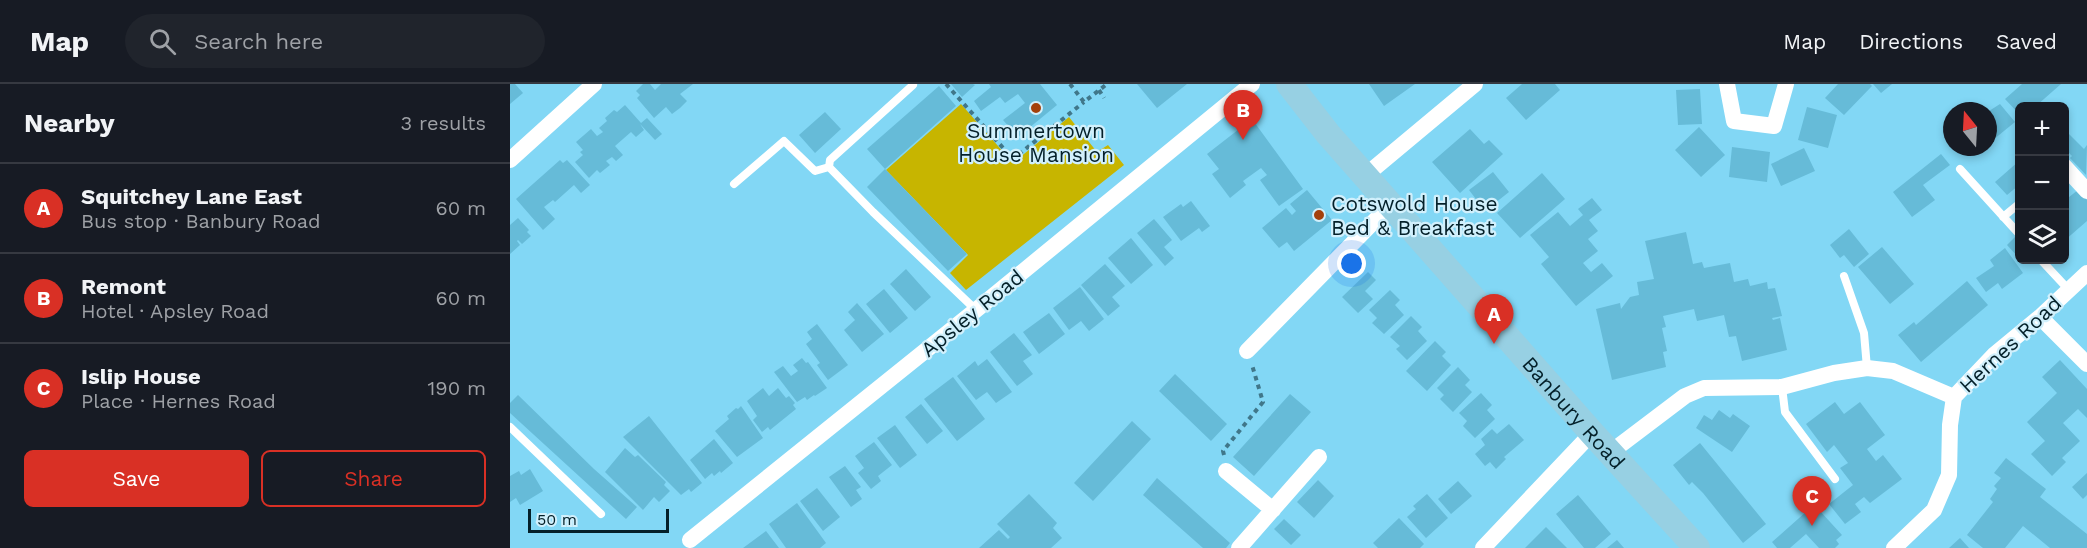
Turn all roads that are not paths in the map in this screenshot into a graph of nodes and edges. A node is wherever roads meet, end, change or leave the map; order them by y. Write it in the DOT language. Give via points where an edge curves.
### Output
graph roads {
  1 [pos="594,84"];
  2 [pos="1252,84"];
  3 [pos="1289,84"];
  4 [pos="1475,84"];
  5 [pos="1727,84"];
  6 [pos="1786,84"];
  7 [pos="913,85"];
  8 [pos="510,160"];
  9 [pos="829,166"];
  10 [pos="1960,169"];
  11 [pos="2069,171"];
  12 [pos="1366,175"];
  13 [pos="734,184"];
  14 [pos="2087,191"];
  15 [pos="1391,204"];
  16 [pos="2015,206"];
  17 [pos="2003,217"];
  18 [pos="2015,230"];
  19 [pos="2046,264"];
  20 [pos="2087,273"];
  21 [pos="1844,276"];
  22 [pos="2068,289"];
  23 [pos="976,310"];
  24 [pos="2040,317"];
  25 [pos="1247,351"];
  26 [pos="2087,364"];
  27 [pos="1866,368"];
  28 [pos="1782,387"];
  29 [pos="1954,397"];
  30 [pos="510,427"];
  31 [pos="1592,433"];
  32 [pos="1611,452"];
  33 [pos="1319,457"];
  34 [pos="1226,471"];
  35 [pos="1835,479"];
  36 [pos="1274,510"];
  37 [pos="601,514"];
  38 [pos="690,540"];
  39 [pos="1246,546"];
  40 [pos="1486,547"];
  41 [pos="1697,548"];
  42 [pos="1894,548"];
  1 -- 8 [label="street"];
  2 -- 23 [label="street, Apsley Road"];
  3 -- 12 [label="main road, Banbury Road"];
  4 -- 12 [label="street"];
  5 -- 6 [label="street" via="1734,121 1774,126"];
  7 -- 9 [label="lane" via="830,159"];
  9 -- 13 [label="lane" via="815,171 784,141"];
  9 -- 23 [label="lane"];
  10 -- 17 [label="lane"];
  11 -- 14 [label="street"];
  12 -- 15 [label="main road, Banbury Road"];
  15 -- 25 [label="street"];
  15 -- 31 [label="main road, Banbury Road"];
  16 -- 17 [label="lane"];
  17 -- 18 [label="lane"];
  19 -- 22 [label="lane"];
  20 -- 22 [label="street, Hernes Road"];
  21 -- 27 [label="lane" via="1864,333"];
  22 -- 24 [label="street, Hernes Road"];
  23 -- 38 [label="street, Apsley Road"];
  24 -- 26 [label="street"];
  24 -- 29 [label="street, Hernes Road" via="1994,355"];
  27 -- 28 [label="street"];
  27 -- 29 [label="street" via="1893,371"];
  28 -- 32 [label="street" via="1704,388 1685,396"];
  28 -- 35 [label="lane" via="1785,412"];
  29 -- 42 [label="street, Hernes Road" via="1948,475 1934,510"];
  30 -- 37 [label="lane"];
  31 -- 32 [label="main road, Banbury Road"];
  31 -- 40 [label="street"];
  32 -- 41 [label="main road, Banbury Road"];
  33 -- 36 [label="street"];
  34 -- 36 [label="street"];
  36 -- 39 [label="street"];
}
